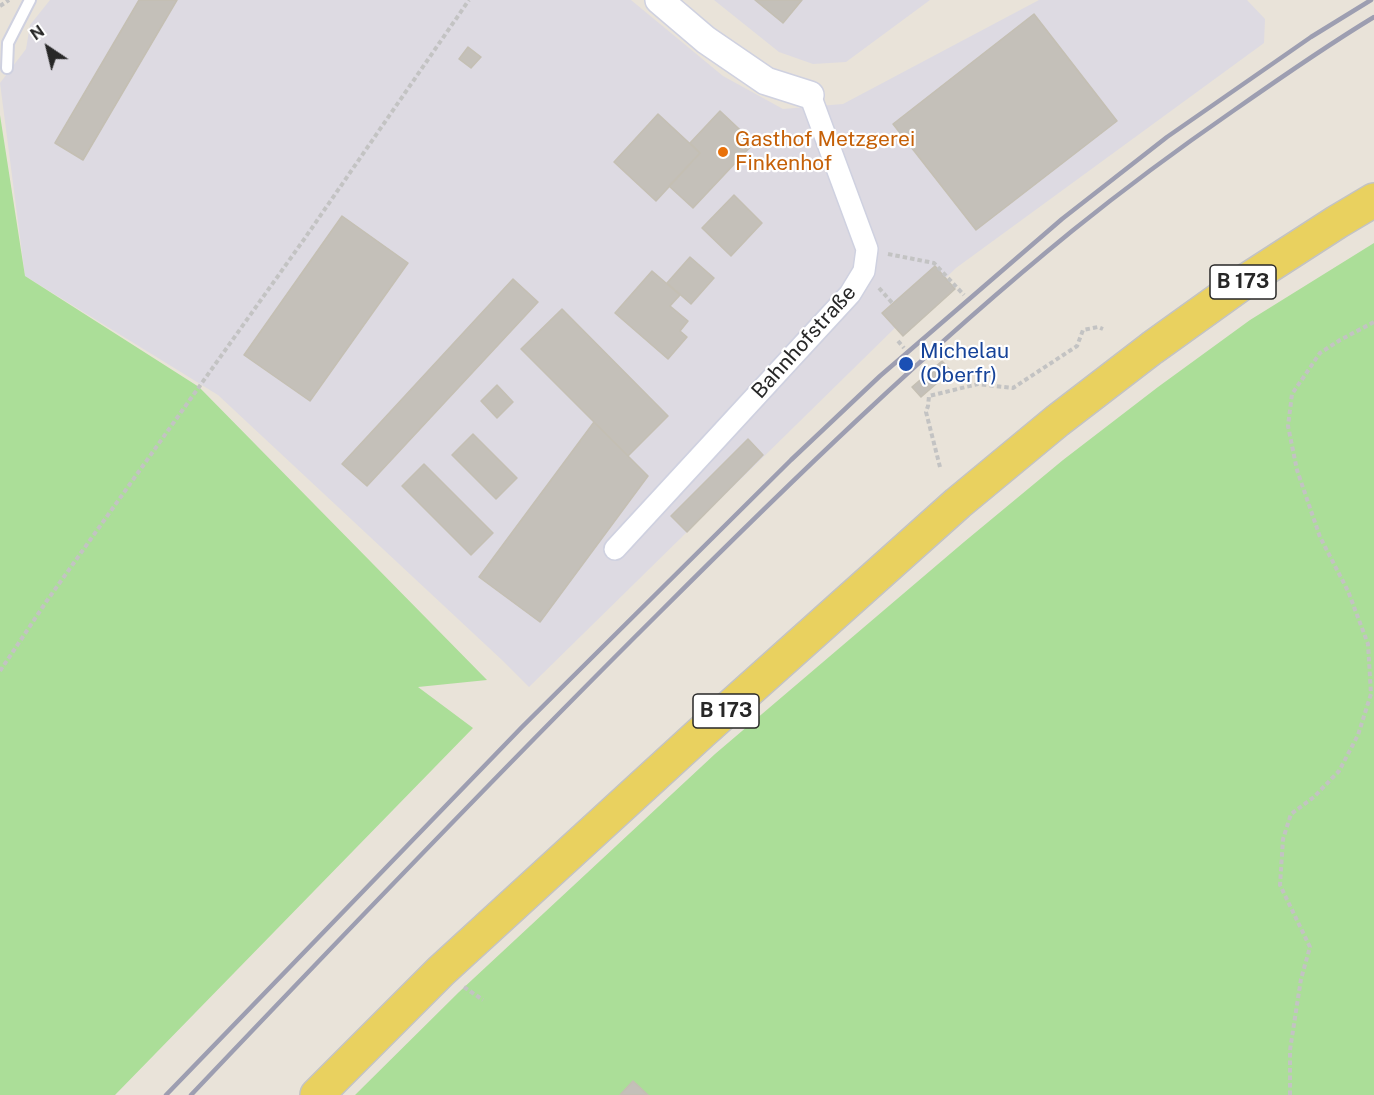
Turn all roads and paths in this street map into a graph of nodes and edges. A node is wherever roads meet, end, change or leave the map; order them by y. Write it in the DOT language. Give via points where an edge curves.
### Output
graph roads {
  1 [pos="9,0"];
  2 [pos="30,0"];
  3 [pos="469,0"];
  4 [pos="659,0"];
  5 [pos="0,6"];
  6 [pos="6,68"];
  7 [pos="810,95"];
  8 [pos="1374,200"];
  9 [pos="867,249"];
  10 [pos="964,295"];
  11 [pos="1374,322"];
  12 [pos="1103,329"];
  13 [pos="898,341"];
  14 [pos="904,348"];
  15 [pos="940,467"];
  16 [pos="615,549"];
  17 [pos="0,671"];
  18 [pos="317,1095"];
  19 [pos="1290,1095"];
  1 -- 5 [label="path"];
  2 -- 6 [label="lane" via="8,43"];
  3 -- 17 [label="path"];
  4 -- 7 [label="street" via="706,40 766,81"];
  7 -- 9 [label="street"];
  8 -- 18 [label="main road, B 173" via="1244,282 1152,348 967,496 441,971"];
  9 -- 10 [label="path" via="934,263"];
  9 -- 16 [label="street, Bahnhofstraße" via="864,272 850,294"];
  11 -- 19 [label="path" via="1320,353 1292,394 1288,426 1297,470 1320,537 1348,591 1368,644 1371,694 1358,735 1339,771 1291,814 1282,839 1280,885 1310,947 1290,1050"];
  12 -- 15 [label="path" via="1083,330 1077,346 1013,388 978,384 929,396 926,412"];
  13 -- 14 [label="path"];
}
